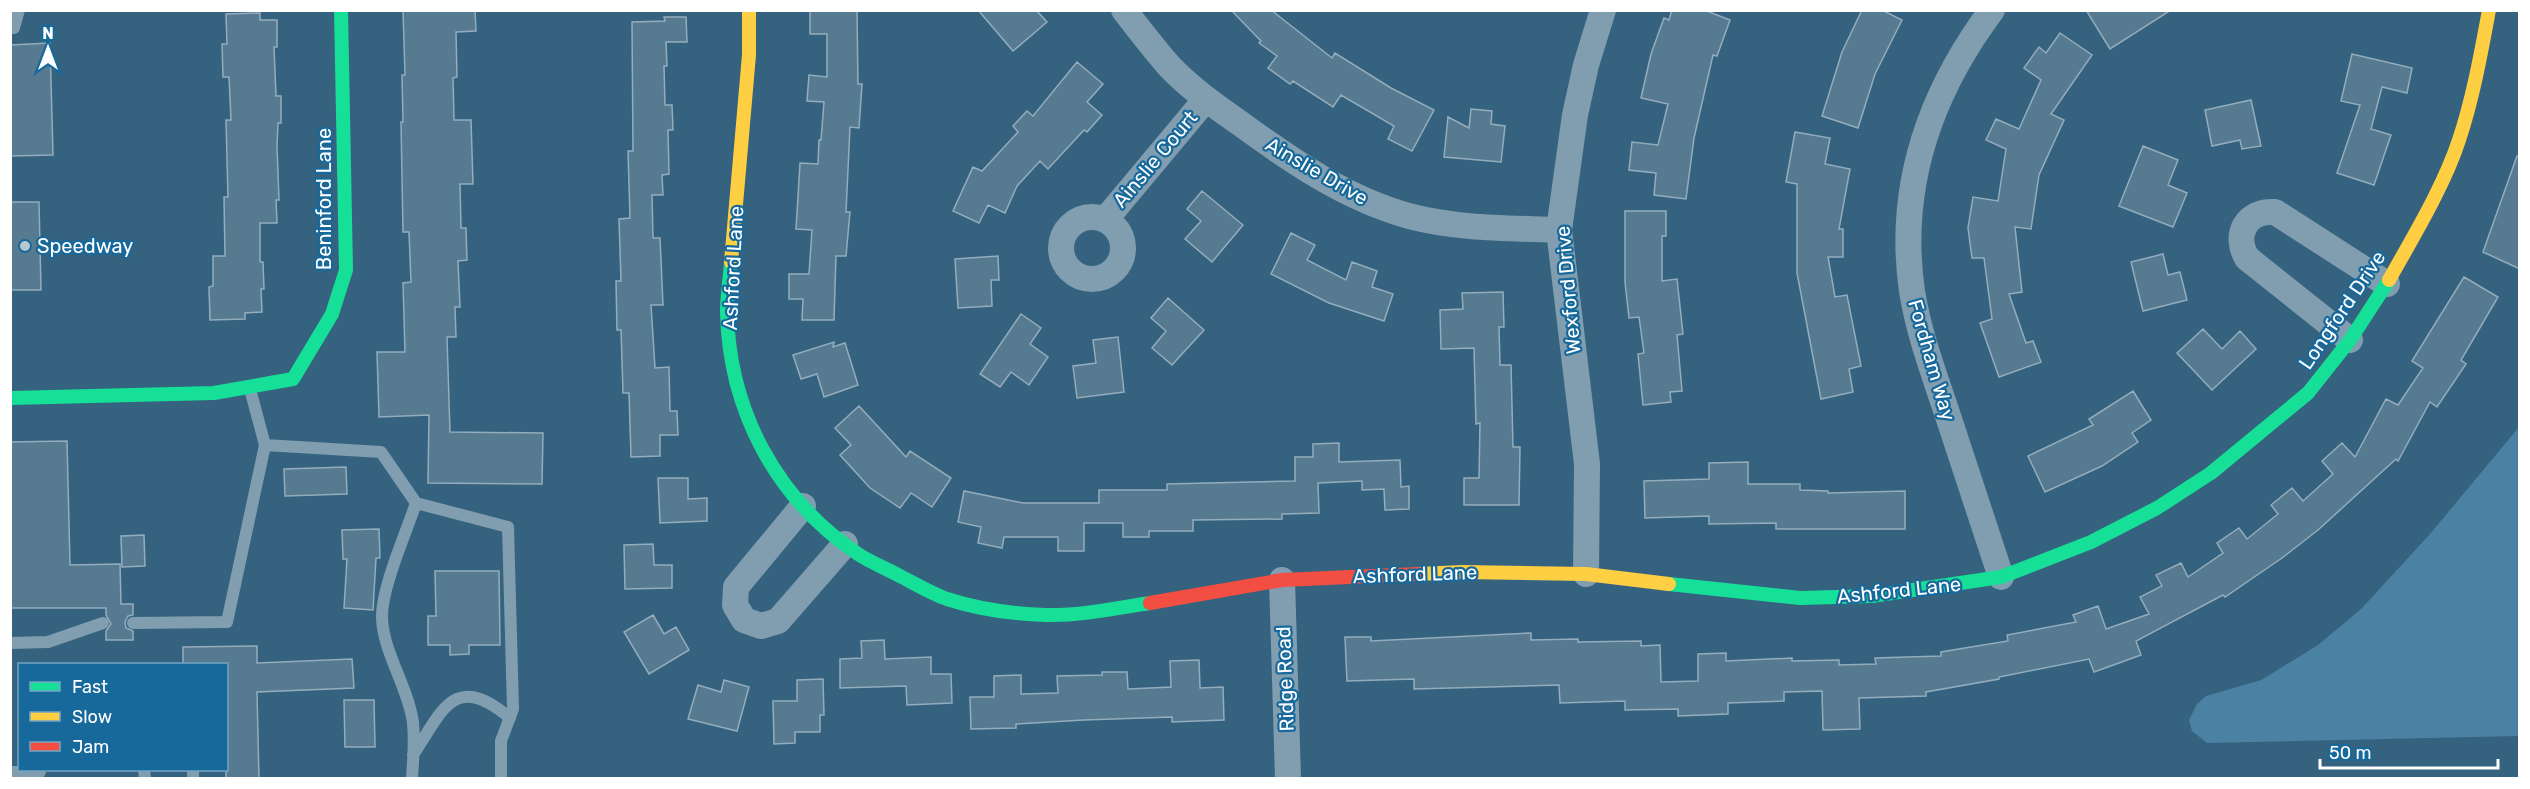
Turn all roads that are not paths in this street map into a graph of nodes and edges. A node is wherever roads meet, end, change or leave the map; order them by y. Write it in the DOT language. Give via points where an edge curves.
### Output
graph roads {
  1 [pos="19,10"];
  2 [pos="340,10"];
  3 [pos="749,10"];
  4 [pos="1124,10"];
  5 [pos="1603,10"];
  6 [pos="1992,10"];
  7 [pos="2488,10"];
  8 [pos="10,28"];
  9 [pos="1206,99"];
  10 [pos="1104,220"];
  11 [pos="1559,230"];
  12 [pos="2387,284"];
  13 [pos="2350,340"];
  14 [pos="249,388"];
  15 [pos="10,398"];
  16 [pos="265,446"];
  17 [pos="416,503"];
  18 [pos="803,506"];
  19 [pos="845,544"];
  20 [pos="1586,574"];
  21 [pos="2001,577"];
  22 [pos="1282,580"];
  23 [pos="104,623"];
  24 [pos="133,623"];
  25 [pos="10,643"];
  26 [pos="510,718"];
  27 [pos="413,756"];
  28 [pos="10,772"];
  29 [pos="40,773"];
  30 [pos="412,778"];
  31 [pos="501,778"];
  32 [pos="1288,778"];
  1 -- 8 [label="lane" via="14,28"];
  2 -- 14 [label="street, Beninford Lane" via="347,254 344,286 332,317 293,379"];
  3 -- 18 [label="street, Ashford Lane" via="749,55 727,311 730,354 741,401 757,440 782,484"];
  4 -- 9 [label="street, Ainslie Drive" via="1171,68"];
  5 -- 11 [label="street, Wexford Drive" via="1575,115"];
  6 -- 21 [label="street, Fordham Way" via="1953,67 1930,117 1914,177 1909,238 1912,291 1922,336"];
  7 -- 12 [label="street, Longford Drive" via="2479,65 2459,141 2421,224"];
  9 -- 10 [label="street, Ainslie Court"];
  9 -- 11 [label="street, Ainslie Drive" via="1314,174 1378,206 1449,225"];
  11 -- 20 [label="street, Wexford Drive" via="1587,464"];
  12 -- 13 [label="street, Longford Drive"];
  12 -- 13 [label="street" via="2275,212 2258,214 2245,225 2241,242 2247,258"];
  13 -- 21 [label="street, Longford Drive" via="2308,393 2211,473 2119,529"];
  14 -- 15 [label="street, Beninford Lane" via="214,393"];
  14 -- 16 [label="lane"];
  16 -- 17 [label="lane" via="381,452"];
  16 -- 24 [label="lane" via="227,622"];
  17 -- 26 [label="lane" via="508,526 513,709"];
  17 -- 27 [label="lane" via="389,580 382,617 386,642 413,723"];
  18 -- 19 [label="street, Ashford Lane"];
  18 -- 19 [label="street" via="736,587 735,605 744,620 761,626 778,621"];
  19 -- 22 [label="street, Ashford Lane" via="945,598 1020,613 1097,611"];
  20 -- 21 [label="street, Ashford Lane" via="1749,594 1839,598"];
  20 -- 22 [label="street, Ashford Lane" via="1463,572"];
  22 -- 32 [label="street, Ridge Road"];
  23 -- 25 [label="lane" via="48,642"];
  26 -- 27 [label="lane" via="493,705 469,696 448,702"];
  26 -- 31 [label="lane" via="501,741"];
  27 -- 30 [label="lane"];
  28 -- 29 [label="lane"];
}
